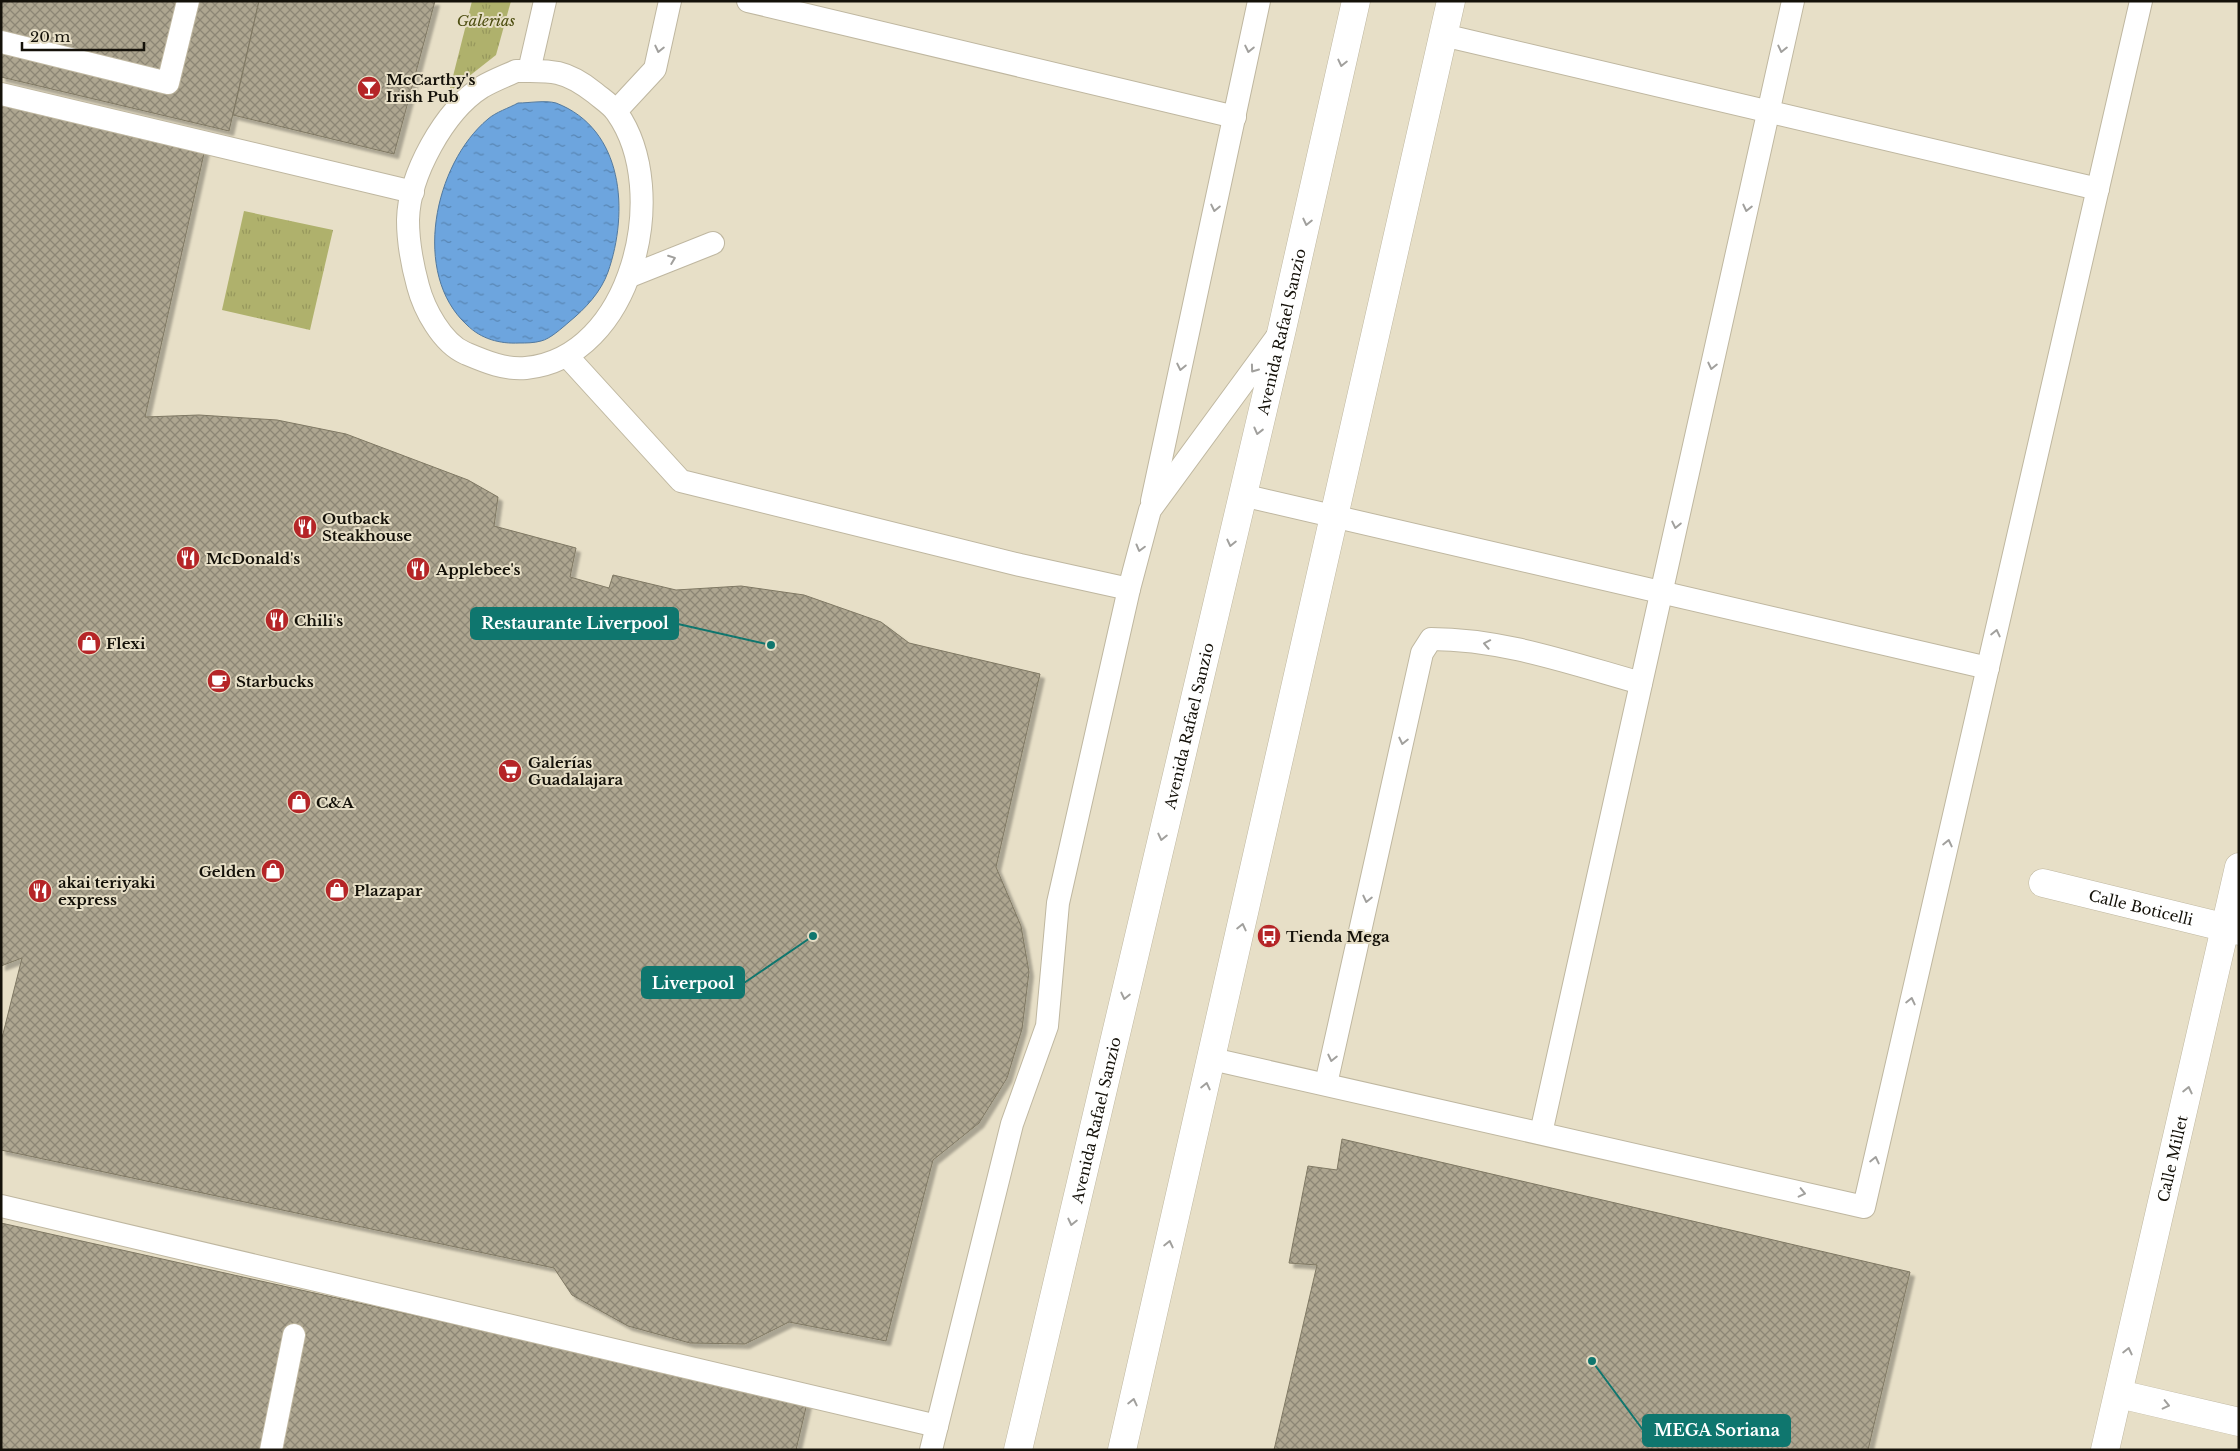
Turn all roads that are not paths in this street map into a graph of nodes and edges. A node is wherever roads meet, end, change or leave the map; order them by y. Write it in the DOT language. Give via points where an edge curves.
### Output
graph roads {
  1 [pos="188,1"];
  2 [pos="545,1"];
  3 [pos="670,1"];
  4 [pos="748,1"];
  5 [pos="1260,1"];
  6 [pos="1356,1"];
  7 [pos="1451,1"];
  8 [pos="1793,1"];
  9 [pos="2141,1"];
  10 [pos="1443,35"];
  11 [pos="1,42"];
  12 [pos="529,71"];
  13 [pos="1,94"];
  14 [pos="616,111"];
  15 [pos="1768,112"];
  16 [pos="1235,117"];
  17 [pos="2098,189"];
  18 [pos="413,192"];
  19 [pos="713,243"];
  20 [pos="630,276"];
  21 [pos="1282,329"];
  22 [pos="567,356"];
  23 [pos="1242,495"];
  24 [pos="1150,510"];
  25 [pos="1334,516"];
  26 [pos="1129,589"];
  27 [pos="1662,592"];
  28 [pos="1988,668"];
  29 [pos="1641,683"];
  30 [pos="2239,867"];
  31 [pos="2043,884"];
  32 [pos="2232,930"];
  33 [pos="1212,1058"];
  34 [pos="1326,1084"];
  35 [pos="1541,1133"];
  36 [pos="1,1206"];
  37 [pos="294,1335"];
  38 [pos="2119,1394"];
  39 [pos="2239,1422"];
  40 [pos="937,1426"];
  41 [pos="271,1450"];
  42 [pos="931,1450"];
  43 [pos="1018,1450"];
  44 [pos="1122,1450"];
  45 [pos="2105,1450"];
  1 -- 11 [label="lane" via="168,83"];
  2 -- 12 [label="lane"];
  3 -- 14 [label="lane, one-way" via="655,69"];
  4 -- 16 [label="lane"];
  5 -- 16 [label="lane, one-way"];
  6 -- 21 [label="main road, Avenida Rafael Sanzio, one-way"];
  7 -- 10 [label="main road"];
  8 -- 15 [label="lane, one-way"];
  9 -- 17 [label="lane"];
  10 -- 15 [label="lane"];
  10 -- 25 [label="main road"];
  12 -- 14 [label="lane" via="558,73 585,86"];
  12 -- 18 [label="lane" via="516,71 481,88 452,116 429,147"];
  13 -- 18 [label="lane"];
  14 -- 20 [label="lane" via="633,143 642,182 640,234"];
  15 -- 17 [label="lane"];
  15 -- 27 [label="lane, one-way"];
  16 -- 24 [label="lane, one-way"];
  28 -- 17 [label="lane, one-way"];
  18 -- 22 [label="lane" via="408,219 410,257 421,298 435,326 460,351 492,364 526,368"];
  20 -- 19 [label="lane, one-way"];
  20 -- 22 [label="lane" via="600,329"];
  21 -- 23 [label="main road, Avenida Rafael Sanzio, one-way"];
  21 -- 24 [label="lane, one-way"];
  22 -- 26 [label="lane" via="681,481 1010,563"];
  23 -- 25 [label="lane"];
  23 -- 43 [label="main road, Avenida Rafael Sanzio, one-way"];
  24 -- 26 [label="lane, one-way"];
  25 -- 27 [label="lane"];
  33 -- 25 [label="main road, one-way"];
  26 -- 40 [label="lane" via="1058,903 1047,1026 1012,1124"];
  27 -- 28 [label="lane"];
  27 -- 29 [label="lane"];
  35 -- 28 [label="lane, one-way" via="1864,1207"];
  29 -- 34 [label="lane, one-way" via="1464,639 1431,639 1422,653"];
  29 -- 35 [label="lane"];
  30 -- 32 [label="main road, Calle Millet"];
  31 -- 32 [label="main road, Calle Boticelli"];
  38 -- 32 [label="main road, Calle Millet, one-way"];
  33 -- 34 [label="lane"];
  44 -- 33 [label="main road, one-way"];
  34 -- 35 [label="lane"];
  36 -- 40 [label="lane"];
  37 -- 41 [label="lane"];
  38 -- 39 [label="main road, one-way"];
  38 -- 45 [label="main road, Calle Millet"];
  40 -- 42 [label="lane"];
}
